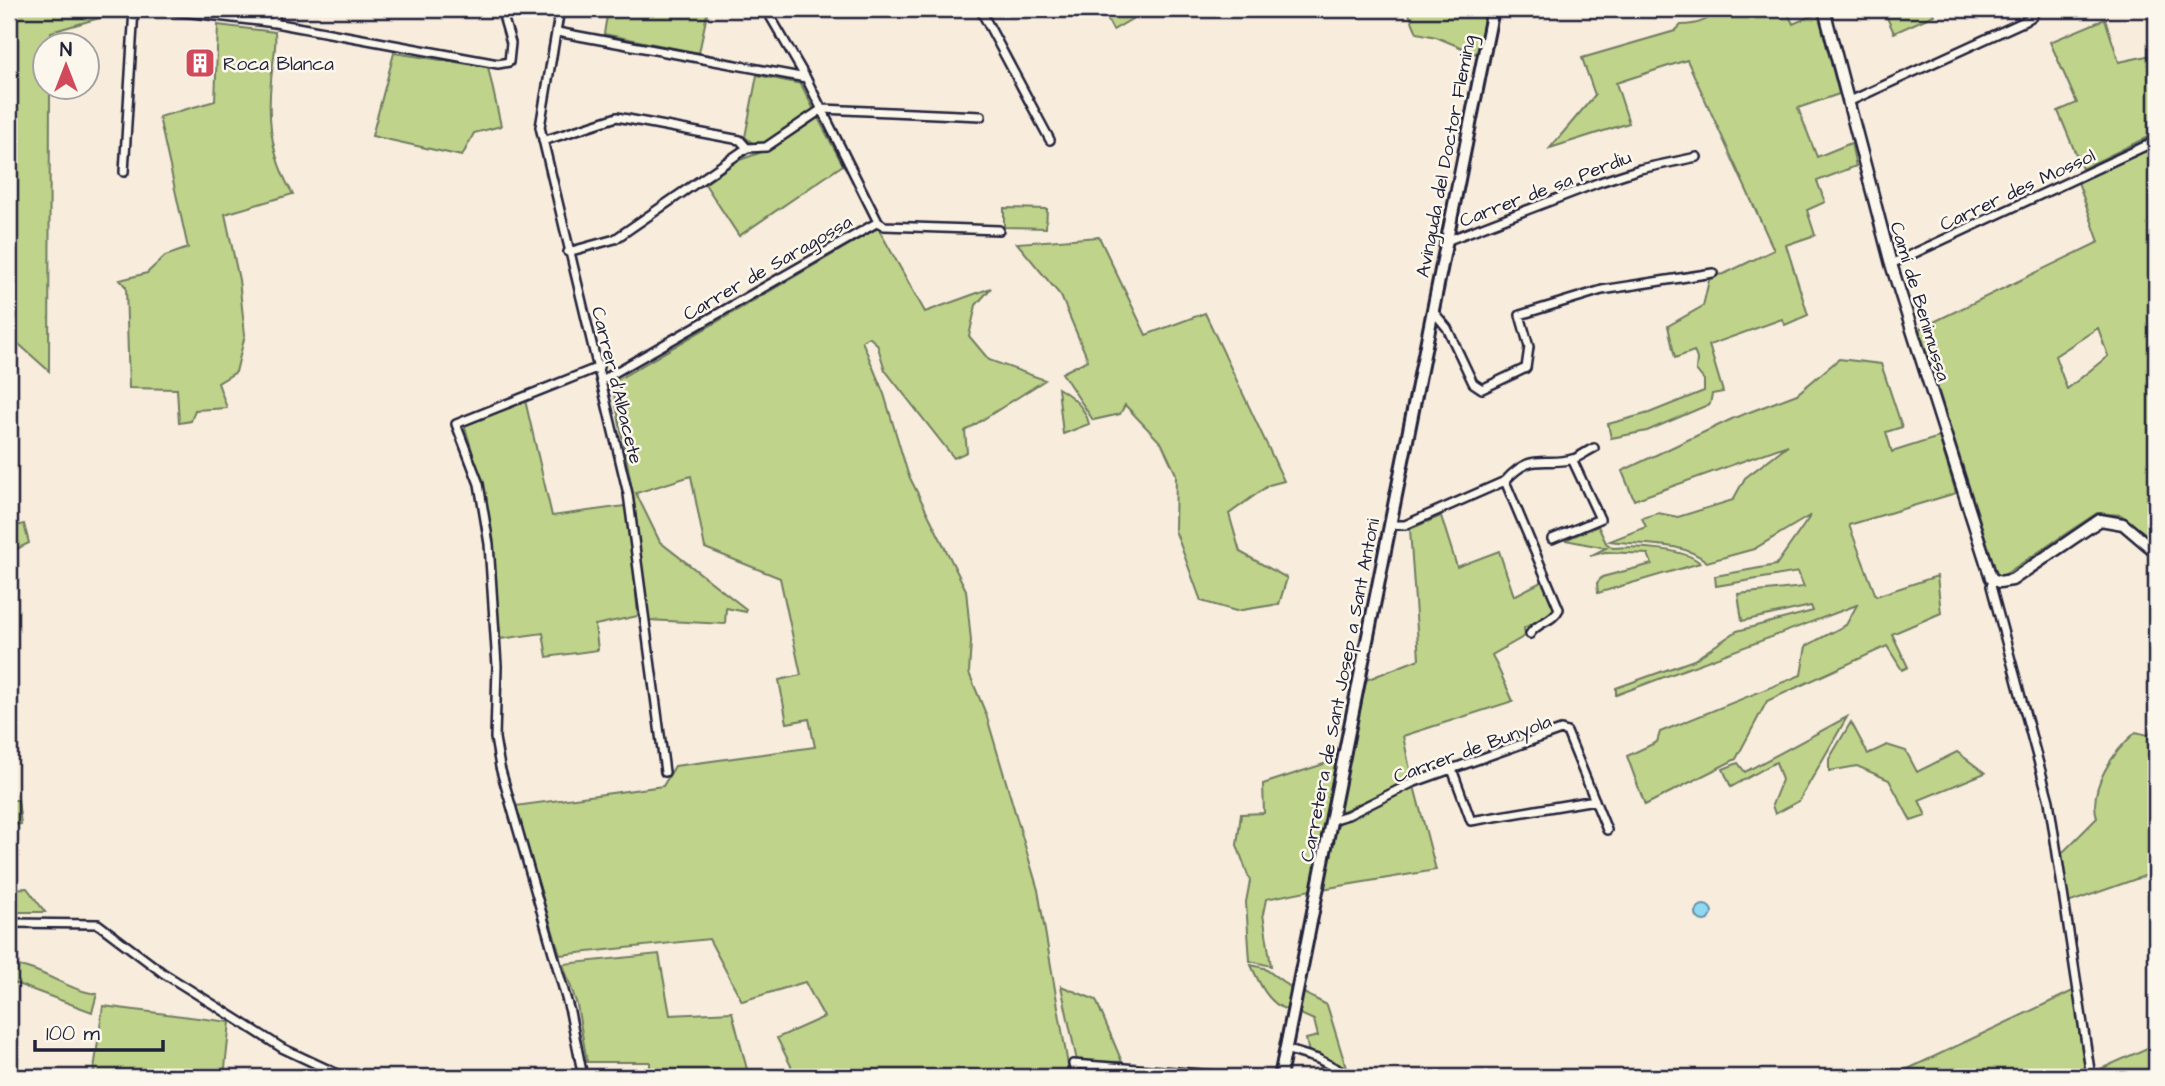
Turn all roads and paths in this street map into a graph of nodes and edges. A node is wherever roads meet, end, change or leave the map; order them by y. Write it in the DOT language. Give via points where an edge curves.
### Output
graph roads {
  1 [pos="134,9"];
  2 [pos="158,9"];
  3 [pos="275,9"];
  4 [pos="501,9"];
  5 [pos="560,9"];
  6 [pos="766,9"];
  7 [pos="980,9"];
  8 [pos="1493,9"];
  9 [pos="1825,9"];
  10 [pos="2036,9"];
  11 [pos="2152,9"];
  12 [pos="275,23"];
  13 [pos="2156,28"];
  14 [pos="557,32"];
  15 [pos="806,78"];
  16 [pos="1847,102"];
  17 [pos="822,109"];
  18 [pos="981,116"];
  19 [pos="1050,140"];
  20 [pos="543,141"];
  21 [pos="2156,141"];
  22 [pos="747,148"];
  23 [pos="1697,158"];
  24 [pos="124,172"];
  25 [pos="878,222"];
  26 [pos="999,230"];
  27 [pos="1446,241"];
  28 [pos="568,252"];
  29 [pos="1891,264"];
  30 [pos="1713,273"];
  31 [pos="1432,311"];
  32 [pos="598,367"];
  33 [pos="602,380"];
  34 [pos="1594,448"];
  35 [pos="1572,459"];
  36 [pos="1505,481"];
  37 [pos="1390,525"];
  38 [pos="1552,539"];
  39 [pos="2156,552"];
  40 [pos="1994,581"];
  41 [pos="1530,634"];
  42 [pos="1452,769"];
  43 [pos="665,772"];
  44 [pos="1595,800"];
  45 [pos="1331,820"];
  46 [pos="1607,830"];
  47 [pos="9,923"];
  48 [pos="1285,1049"];
  49 [pos="344,1077"];
  50 [pos="583,1077"];
  51 [pos="1075,1077"];
  52 [pos="1241,1077"];
  53 [pos="1280,1077"];
  54 [pos="1353,1077"];
  55 [pos="2091,1077"];
  1 -- 24 [label="street"];
  2 -- 12 [label="street"];
  3 -- 12 [label="street"];
  4 -- 12 [label="street" via="511,43 509,62 498,64"];
  5 -- 14 [label="street, Carrer d'Albacete"];
  6 -- 15 [label="street"];
  7 -- 19 [label="street"];
  8 -- 27 [label="main road, Avinguda del Doctor Fleming"];
  9 -- 16 [label="street, Camí de Benimussa"];
  10 -- 16 [label="street" via="2025,21"];
  11 -- 13 [label="street"];
  14 -- 15 [label="street"];
  14 -- 20 [label="street, Carrer d'Albacete" via="540,127"];
  15 -- 17 [label="street"];
  16 -- 29 [label="street, Camí de Benimussa"];
  17 -- 18 [label="street"];
  17 -- 22 [label="street" via="766,146"];
  17 -- 25 [label="street"];
  20 -- 22 [label="street" via="617,117 740,140"];
  20 -- 28 [label="street, Carrer d'Albacete"];
  21 -- 29 [label="street, Carrer des Mossol"];
  22 -- 28 [label="street" via="615,239"];
  23 -- 27 [label="street, Carrer de sa Perdiu" via="1600,182"];
  25 -- 26 [label="street, Carrer de Saragossa" via="884,226"];
  25 -- 33 [label="street, Carrer de Saragossa"];
  27 -- 31 [label="main road, Avinguda del Doctor Fleming"];
  28 -- 32 [label="street, Carrer d'Albacete"];
  29 -- 40 [label="street, Camí de Benimussa"];
  30 -- 31 [label="street" via="1602,290 1520,315 1529,347 1526,368 1482,390 1473,383 1447,328"];
  31 -- 37 [label="main road, Carretera de Sant Josep a Sant Antoni"];
  32 -- 33 [label="street, Carrer d'Albacete"];
  32 -- 50 [label="street" via="456,424 479,484 489,544 497,666 495,738 500,767 570,1012"];
  33 -- 43 [label="street, Carrer d'Albacete" via="630,506"];
  34 -- 35 [label="street"];
  35 -- 36 [label="street" via="1531,462"];
  35 -- 38 [label="street" via="1600,519"];
  36 -- 37 [label="street" via="1405,525"];
  36 -- 41 [label="street" via="1559,609"];
  37 -- 45 [label="main road, Carretera de Sant Josep a Sant Antoni"];
  39 -- 40 [label="street" via="2123,524 2100,520 2012,579"];
  40 -- 55 [label="street" via="1991,586 2049,801"];
  42 -- 44 [label="street" via="1471,821"];
  42 -- 44 [label="street, Carrer de Bunyola" via="1561,730 1567,732"];
  42 -- 45 [label="street, Carrer de Bunyola"];
  44 -- 46 [label="street, Carrer de Bunyola"];
  45 -- 48 [label="main road, Carretera de Sant Josep a Sant Antoni"];
  47 -- 49 [label="street" via="98,924 282,1048"];
  48 -- 53 [label="main road, Carretera de Sant Josep a Sant Antoni"];
  48 -- 54 [label="street"];
  51 -- 52 [label="street" via="1073,1064"];
}
